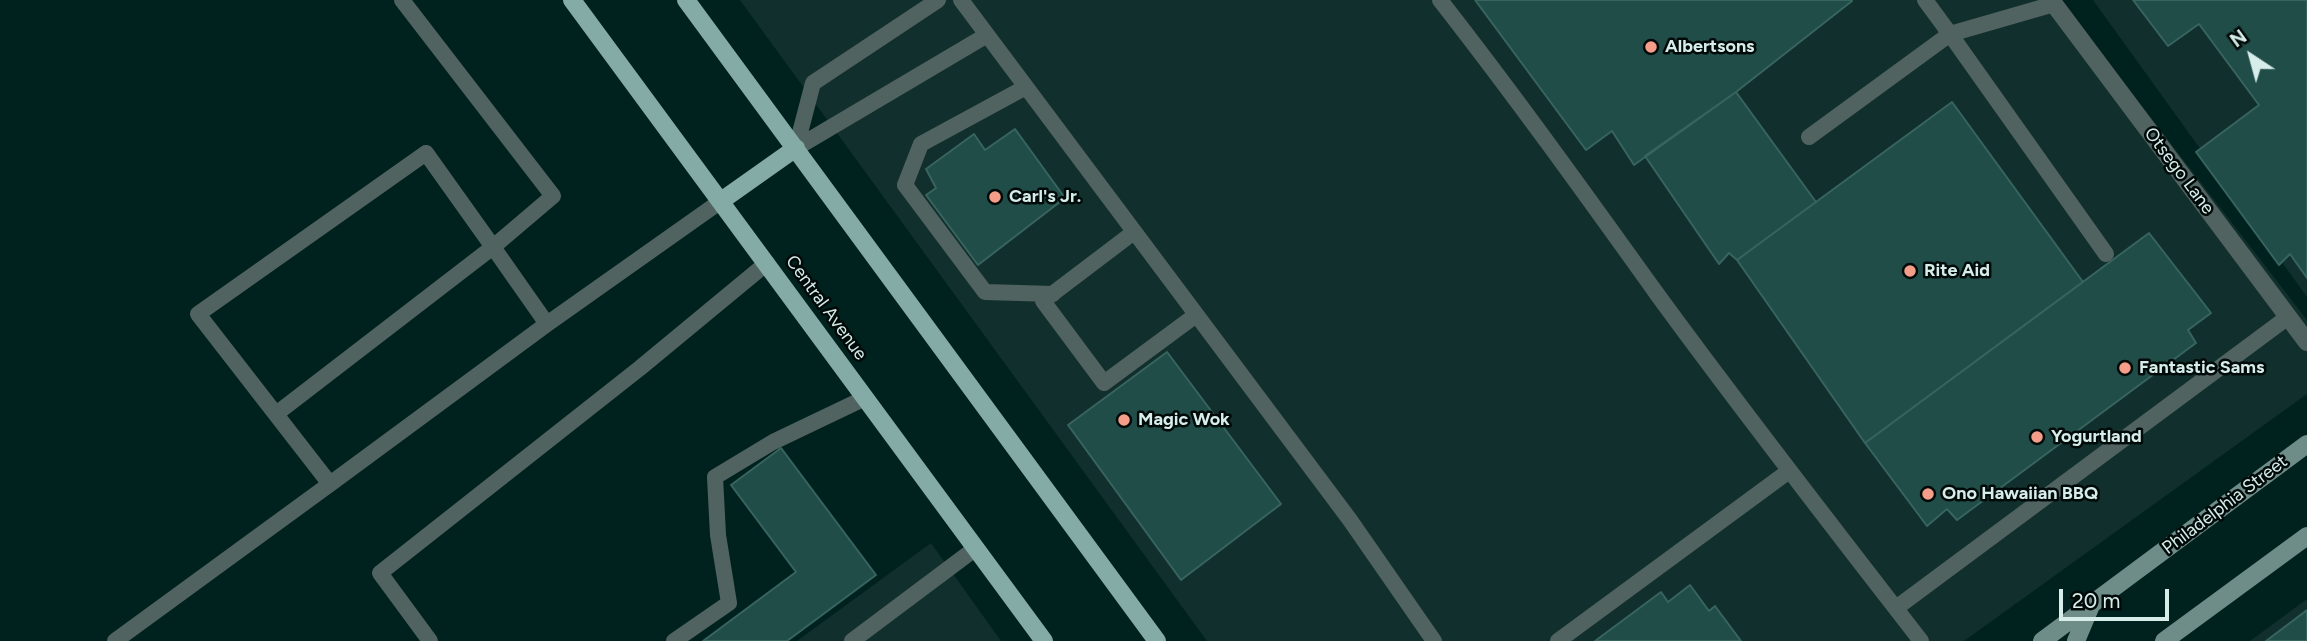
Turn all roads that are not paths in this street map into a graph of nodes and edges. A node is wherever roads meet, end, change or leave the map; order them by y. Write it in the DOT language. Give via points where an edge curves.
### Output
graph roads {
  1 [pos="402,0"];
  2 [pos="572,0"];
  3 [pos="686,0"];
  4 [pos="938,0"];
  5 [pos="961,0"];
  6 [pos="1440,0"];
  7 [pos="1925,0"];
  8 [pos="2052,2"];
  9 [pos="1950,34"];
  10 [pos="987,35"];
  11 [pos="1026,87"];
  12 [pos="1809,136"];
  13 [pos="796,148"];
  14 [pos="721,201"];
  15 [pos="1134,232"];
  16 [pos="493,247"];
  17 [pos="2106,254"];
  18 [pos="767,263"];
  19 [pos="1053,294"];
  20 [pos="1196,314"];
  21 [pos="2288,317"];
  22 [pos="547,324"];
  23 [pos="2307,342"];
  24 [pos="865,398"];
  25 [pos="276,414"];
  26 [pos="2307,444"];
  27 [pos="1789,471"];
  28 [pos="330,484"];
  29 [pos="2307,536"];
  30 [pos="976,548"];
  31 [pos="2092,604"];
  32 [pos="1896,608"];
  33 [pos="115,641"];
  34 [pos="430,641"];
  35 [pos="674,641"];
  36 [pos="852,641"];
  37 [pos="1044,641"];
  38 [pos="1157,641"];
  39 [pos="1434,641"];
  40 [pos="1558,641"];
  41 [pos="1921,641"];
  42 [pos="2042,641"];
  43 [pos="2076,641"];
  44 [pos="2164,641"];
  1 -- 16 [label="lane" via="553,196"];
  2 -- 14 [label="main road, Central Avenue"];
  3 -- 13 [label="main road"];
  4 -- 13 [label="lane" via="814,83"];
  5 -- 10 [label="lane"];
  6 -- 27 [label="lane"];
  7 -- 9 [label="lane"];
  8 -- 9 [label="lane"];
  8 -- 21 [label="street, Otsego Lane"];
  9 -- 12 [label="lane"];
  9 -- 17 [label="lane"];
  10 -- 11 [label="lane"];
  10 -- 13 [label="lane"];
  11 -- 15 [label="lane"];
  11 -- 19 [label="lane" via="921,144 905,185 985,292"];
  13 -- 14 [label="main road"];
  13 -- 38 [label="main road"];
  14 -- 18 [label="main road, Central Avenue"];
  14 -- 22 [label="lane"];
  15 -- 19 [label="lane"];
  15 -- 20 [label="lane"];
  16 -- 22 [label="lane"];
  16 -- 25 [label="lane"];
  16 -- 25 [label="lane" via="426,153 198,314"];
  18 -- 24 [label="main road, Central Avenue"];
  18 -- 34 [label="lane" via="380,573"];
  19 -- 20 [label="lane" via="1043,301 1104,383"];
  20 -- 39 [label="lane"];
  21 -- 23 [label="street, Otsego Lane"];
  21 -- 32 [label="lane"];
  22 -- 28 [label="lane"];
  24 -- 30 [label="main road, Central Avenue"];
  24 -- 35 [label="lane" via="773,442 715,477 718,536 729,603"];
  25 -- 28 [label="lane"];
  26 -- 31 [label="main road, Philadelphia Street"];
  27 -- 32 [label="lane"];
  27 -- 40 [label="lane"];
  28 -- 33 [label="lane"];
  29 -- 44 [label="main road"];
  30 -- 36 [label="lane"];
  30 -- 37 [label="main road, Central Avenue"];
  31 -- 42 [label="main road, Philadelphia Street"];
  31 -- 43 [label="main road"];
  32 -- 41 [label="lane"];
}
